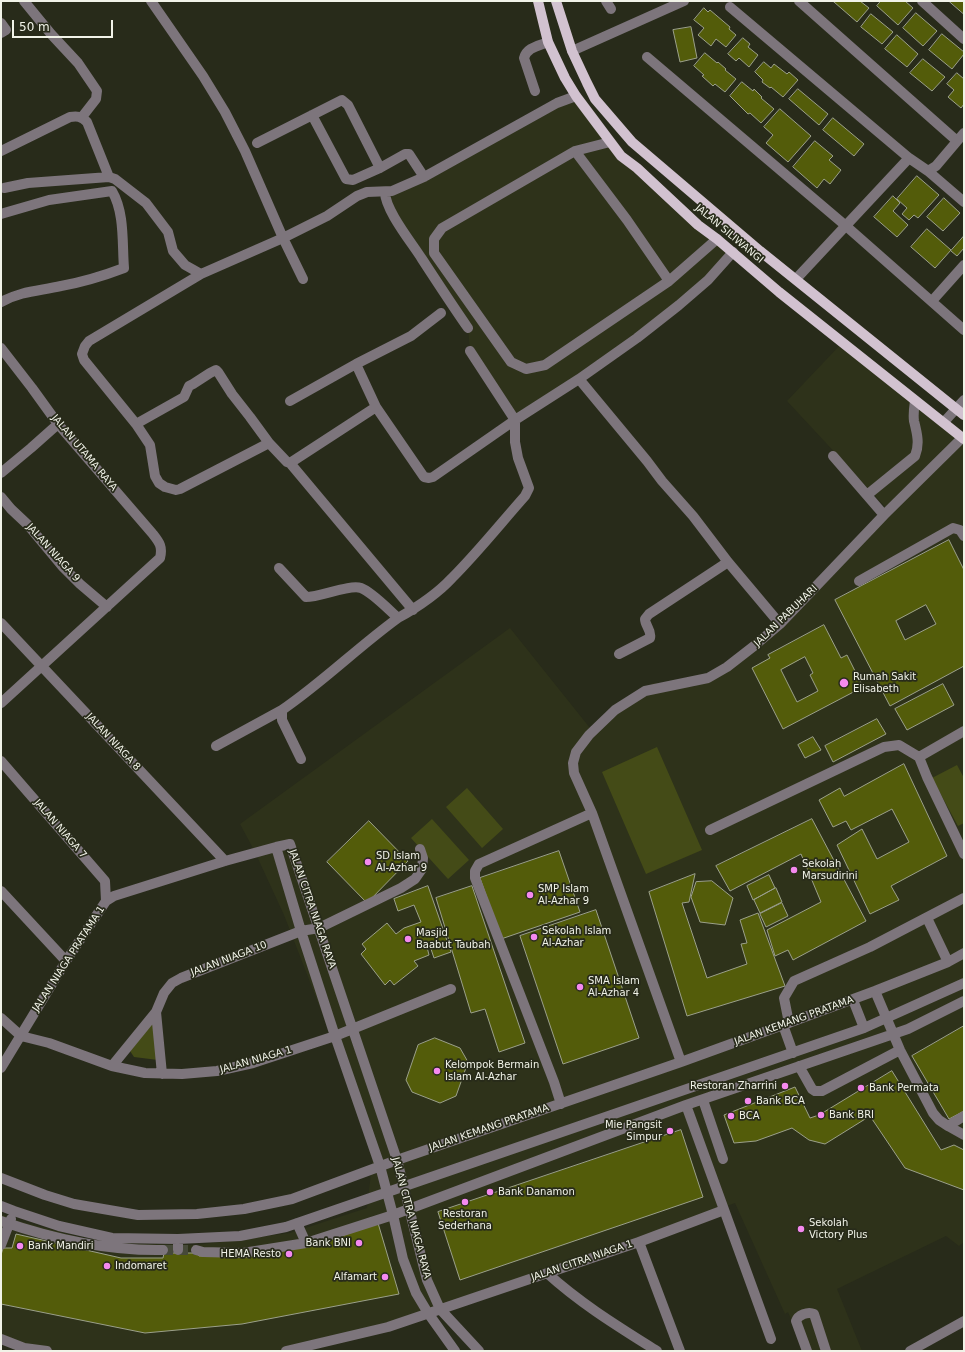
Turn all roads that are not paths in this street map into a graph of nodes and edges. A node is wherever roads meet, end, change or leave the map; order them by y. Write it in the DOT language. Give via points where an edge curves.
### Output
graph roads {
  1 [pos="24,1"];
  2 [pos="151,1"];
  3 [pos="538,1"];
  4 [pos="556,1"];
  5 [pos="684,1"];
  6 [pos="799,1"];
  7 [pos="928,3"];
  8 [pos="730,7"];
  9 [pos="1,23"];
  10 [pos="1,34"];
  11 [pos="964,39"];
  12 [pos="548,42"];
  13 [pos="572,51"];
  14 [pos="647,57"];
  15 [pos="535,91"];
  16 [pos="576,96"];
  17 [pos="312,115"];
  18 [pos="82,117"];
  19 [pos="961,137"];
  20 [pos="610,142"];
  21 [pos="257,143"];
  22 [pos="1,151"];
  23 [pos="575,151"];
  24 [pos="909,158"];
  25 [pos="380,168"];
  26 [pos="928,170"];
  27 [pos="109,177"];
  28 [pos="424,177"];
  29 [pos="4,188"];
  30 [pos="385,192"];
  31 [pos="964,202"];
  32 [pos="1,214"];
  33 [pos="846,226"];
  34 [pos="283,238"];
  35 [pos="717,239"];
  36 [pos="733,252"];
  37 [pos="964,265"];
  38 [pos="201,274"];
  39 [pos="303,279"];
  40 [pos="796,279"];
  41 [pos="669,281"];
  42 [pos="932,301"];
  43 [pos="1,302"];
  44 [pos="441,313"];
  45 [pos="468,328"];
  46 [pos="964,330"];
  47 [pos="1,348"];
  48 [pos="470,351"];
  49 [pos="356,364"];
  50 [pos="579,379"];
  51 [pos="964,400"];
  52 [pos="290,401"];
  53 [pos="915,401"];
  54 [pos="376,407"];
  55 [pos="961,412"];
  56 [pos="515,420"];
  57 [pos="944,422"];
  58 [pos="58,424"];
  59 [pos="136,424"];
  60 [pos="963,438"];
  61 [pos="269,443"];
  62 [pos="833,456"];
  63 [pos="290,463"];
  64 [pos="1,473"];
  65 [pos="867,495"];
  66 [pos="1,497"];
  67 [pos="884,515"];
  68 [pos="964,536"];
  69 [pos="728,562"];
  70 [pos="279,568"];
  71 [pos="860,581"];
  72 [pos="107,606"];
  73 [pos="413,610"];
  74 [pos="398,618"];
  75 [pos="1,623"];
  76 [pos="780,624"];
  77 [pos="619,654"];
  78 [pos="42,667"];
  79 [pos="1,703"];
  80 [pos="282,710"];
  81 [pos="964,731"];
  82 [pos="216,746"];
  83 [pos="919,757"];
  84 [pos="301,759"];
  85 [pos="1,761"];
  86 [pos="592,813"];
  87 [pos="710,830"];
  88 [pos="276,847"];
  89 [pos="420,849"];
  90 [pos="964,854"];
  91 [pos="224,861"];
  92 [pos="1,891"];
  93 [pos="964,898"];
  94 [pos="106,901"];
  95 [pos="927,918"];
  96 [pos="319,928"];
  97 [pos="302,932"];
  98 [pos="964,953"];
  99 [pos="66,961"];
  100 [pos="948,962"];
  101 [pos="964,982"];
  102 [pos="451,989"];
  103 [pos="875,991"];
  104 [pos="853,1000"];
  105 [pos="964,1001"];
  106 [pos="156,1012"];
  107 [pos="1,1018"];
  108 [pos="887,1019"];
  109 [pos="786,1024"];
  110 [pos="864,1028"];
  111 [pos="352,1029"];
  112 [pos="894,1034"];
  113 [pos="21,1036"];
  114 [pos="335,1036"];
  115 [pos="900,1050"];
  116 [pos="793,1053"];
  117 [pos="681,1062"];
  118 [pos="112,1066"];
  119 [pos="799,1066"];
  120 [pos="1,1068"];
  121 [pos="162,1074"];
  122 [pos="703,1100"];
  123 [pos="560,1104"];
  124 [pos="686,1105"];
  125 [pos="964,1116"];
  126 [pos="948,1126"];
  127 [pos="964,1135"];
  128 [pos="722,1159"];
  129 [pos="397,1160"];
  130 [pos="380,1166"];
  131 [pos="1,1178"];
  132 [pos="404,1186"];
  133 [pos="387,1193"];
  134 [pos="1,1206"];
  135 [pos="409,1209"];
  136 [pos="724,1210"];
  137 [pos="14,1211"];
  138 [pos="393,1215"];
  139 [pos="5,1222"];
  140 [pos="298,1223"];
  141 [pos="178,1239"];
  142 [pos="306,1242"];
  143 [pos="640,1242"];
  144 [pos="1,1245"];
  145 [pos="163,1250"];
  146 [pos="178,1250"];
  147 [pos="196,1250"];
  148 [pos="547,1273"];
  149 [pos="440,1309"];
  150 [pos="428,1313"];
  151 [pos="964,1321"];
  152 [pos="771,1339"];
  153 [pos="1,1340"];
  154 [pos="300,1349"];
  155 [pos="47,1351"];
  156 [pos="286,1351"];
  157 [pos="455,1351"];
  158 [pos="479,1351"];
  159 [pos="657,1351"];
  160 [pos="680,1351"];
  161 [pos="807,1351"];
  162 [pos="826,1351"];
  163 [pos="910,1351"];
  1 -- 18 [label="street" via="78,62 97,91 96,99"];
  2 -- 34 [label="street" via="218,100 245,151"];
  3 -- 12 [label="main road, JALAN SILIWANGI"];
  4 -- 13 [label="main road, JALAN SILIWANGI"];
  5 -- 13 [label="street"];
  6 -- 19 [label="street"];
  7 -- 11 [label="street"];
  8 -- 24 [label="street"];
  9 -- 10 [label="street" via="6,30"];
  12 -- 15 [label="street" via="528,50 525,54 524,58"];
  12 -- 16 [label="main road, JALAN SILIWANGI"];
  13 -- 40 [label="main road, JALAN SILIWANGI" via="595,98 632,142"];
  14 -- 33 [label="street"];
  16 -- 20 [label="main road, JALAN SILIWANGI"];
  16 -- 28 [label="street" via="550,107"];
  17 -- 21 [label="street"];
  17 -- 25 [label="street" via="346,179 353,180"];
  17 -- 25 [label="street" via="344,101"];
  18 -- 22 [label="street" via="70,117"];
  18 -- 27 [label="street"];
  19 -- 26 [label="street" via="936,166"];
  20 -- 23 [label="street"];
  20 -- 35 [label="main road, JALAN SILIWANGI" via="621,156"];
  23 -- 41 [label="street"];
  23 -- 41 [label="street" via="442,228 434,239 434,252 511,362 526,369 545,365"];
  24 -- 26 [label="street"];
  24 -- 33 [label="street"];
  25 -- 28 [label="street" via="409,154"];
  26 -- 31 [label="street"];
  27 -- 29 [label="street" via="28,183"];
  27 -- 38 [label="street" via="146,203 168,232 173,251 185,265"];
  28 -- 30 [label="street"];
  30 -- 34 [label="street" via="367,192 356,196 327,216"];
  30 -- 45 [label="street" via="388,205 401,228"];
  32 -- 43 [label="street" via="49,200 112,191 121,219 124,268 95,279 24,292"];
  33 -- 40 [label="street"];
  33 -- 42 [label="street"];
  34 -- 38 [label="street"];
  34 -- 39 [label="street"];
  35 -- 36 [label="main road, JALAN SILIWANGI"];
  35 -- 41 [label="street"];
  36 -- 50 [label="street" via="708,280 679,305"];
  36 -- 53 [label="main road, JALAN SILIWANGI"];
  37 -- 42 [label="street"];
  38 -- 59 [label="street" via="89,341 83,350 84,360"];
  40 -- 55 [label="main road, JALAN SILIWANGI"];
  42 -- 46 [label="street"];
  44 -- 49 [label="street" via="411,336"];
  47 -- 58 [label="street, JALAN UTAMA RAYA"];
  48 -- 56 [label="street"];
  49 -- 52 [label="street"];
  49 -- 54 [label="street"];
  50 -- 56 [label="street"];
  50 -- 69 [label="street"];
  51 -- 55 [label="street"];
  53 -- 57 [label="main road, JALAN SILIWANGI"];
  53 -- 65 [label="street" via="913,411 918,433 918,449 915,456"];
  54 -- 56 [label="street" via="424,477 429,478"];
  54 -- 63 [label="street"];
  55 -- 57 [label="street"];
  56 -- 73 [label="street" via="515,442 528,492 451,580"];
  57 -- 60 [label="main road, JALAN SILIWANGI"];
  58 -- 64 [label="street"];
  58 -- 72 [label="street, JALAN UTAMA RAYA" via="159,542 162,550 160,558"];
  59 -- 61 [label="street" via="150,445 158,482 176,490"];
  59 -- 61 [label="street" via="184,397 189,386 216,370"];
  60 -- 67 [label="street, JALAN PABUHARI"];
  61 -- 63 [label="street"];
  62 -- 65 [label="street"];
  63 -- 73 [label="street"];
  65 -- 67 [label="street"];
  66 -- 72 [label="street, JALAN NIAGA 9" via="63,567"];
  67 -- 76 [label="street, JALAN PABUHARI"];
  68 -- 71 [label="street" via="960,530 953,528"];
  69 -- 76 [label="street"];
  69 -- 77 [label="street" via="649,614 645,622 650,630 650,638"];
  70 -- 74 [label="street" via="306,597 361,588"];
  72 -- 78 [label="street"];
  73 -- 74 [label="street"];
  74 -- 80 [label="street"];
  75 -- 78 [label="street, JALAN NIAGA 8"];
  76 -- 86 [label="street, JALAN PABUHARI" via="714,675 645,691 615,710 589,735 576,752 573,764 574,773"];
  78 -- 79 [label="street"];
  78 -- 91 [label="street, JALAN NIAGA 8"];
  80 -- 82 [label="street"];
  80 -- 84 [label="street" via="282,720"];
  81 -- 83 [label="street"];
  83 -- 87 [label="street" via="899,745 884,747"];
  83 -- 90 [label="street" via="926,777"];
  85 -- 94 [label="street, JALAN NIAGA 7" via="105,881"];
  86 -- 117 [label="street, JALAN PABUHARI"];
  86 -- 123 [label="street" via="479,864 474,870"];
  88 -- 91 [label="street, JALAN NIAGA PRATAMA 1"];
  88 -- 96 [label="street, JALAN CITRA NIAGA RAYA" via="291,845"];
  88 -- 97 [label="street, JALAN CITRA NIAGA RAYA"];
  89 -- 96 [label="street, JALAN NIAGA 10" via="423,858 422,869 415,879"];
  91 -- 94 [label="street, JALAN NIAGA PRATAMA 1" via="114,896"];
  92 -- 99 [label="street"];
  93 -- 95 [label="street"];
  94 -- 99 [label="street, JALAN NIAGA PRATAMA 1"];
  95 -- 100 [label="street"];
  95 -- 109 [label="street" via="794,981 784,998"];
  96 -- 97 [label="street, JALAN NIAGA 10"];
  96 -- 111 [label="street, JALAN CITRA NIAGA RAYA"];
  97 -- 106 [label="street, JALAN NIAGA 10" via="181,978 172,983 164,993"];
  97 -- 114 [label="street, JALAN CITRA NIAGA RAYA"];
  98 -- 100 [label="street, JALAN KEMANG PRATAMA"];
  99 -- 113 [label="street, JALAN NIAGA PRATAMA 1"];
  100 -- 103 [label="street, JALAN KEMANG PRATAMA"];
  101 -- 108 [label="street"];
  102 -- 111 [label="street, JALAN NIAGA 1"];
  103 -- 104 [label="street, JALAN KEMANG PRATAMA"];
  103 -- 108 [label="street"];
  104 -- 109 [label="street, JALAN KEMANG PRATAMA"];
  104 -- 110 [label="street"];
  105 -- 112 [label="street"];
  106 -- 118 [label="street, JALAN NIAGA 10"];
  106 -- 121 [label="street, JALAN NIAGA 10"];
  107 -- 113 [label="street, JALAN NIAGA 1"];
  108 -- 110 [label="street"];
  108 -- 112 [label="street"];
  109 -- 116 [label="street"];
  109 -- 117 [label="street, JALAN KEMANG PRATAMA"];
  110 -- 116 [label="street"];
  111 -- 114 [label="street, JALAN NIAGA 1"];
  111 -- 129 [label="street, JALAN CITRA NIAGA RAYA"];
  112 -- 115 [label="street"];
  112 -- 119 [label="street"];
  113 -- 118 [label="street, JALAN NIAGA 1" via="49,1043"];
  113 -- 120 [label="street, JALAN NIAGA PRATAMA 1"];
  114 -- 121 [label="street, JALAN NIAGA 1" via="252,1063 217,1071"];
  114 -- 130 [label="street, JALAN CITRA NIAGA RAYA"];
  115 -- 119 [label="street" via="818,1092 812,1089"];
  115 -- 126 [label="street" via="933,1113"];
  116 -- 132 [label="street"];
  117 -- 123 [label="street, JALAN KEMANG PRATAMA"];
  118 -- 121 [label="street, JALAN NIAGA 1"];
  119 -- 122 [label="street"];
  122 -- 124 [label="street"];
  122 -- 128 [label="street"];
  123 -- 129 [label="street, JALAN KEMANG PRATAMA"];
  124 -- 135 [label="street"];
  124 -- 136 [label="street"];
  125 -- 126 [label="street"];
  126 -- 127 [label="street"];
  129 -- 130 [label="street, JALAN KEMANG PRATAMA"];
  129 -- 132 [label="street, JALAN CITRA NIAGA RAYA"];
  130 -- 131 [label="street, JALAN KEMANG PRATAMA" via="292,1199 244,1209 197,1214 138,1215 74,1204"];
  130 -- 133 [label="street, JALAN CITRA NIAGA RAYA"];
  132 -- 133 [label="street"];
  132 -- 135 [label="street, JALAN CITRA NIAGA RAYA"];
  133 -- 138 [label="street, JALAN CITRA NIAGA RAYA"];
  133 -- 140 [label="street"];
  134 -- 137 [label="street"];
  135 -- 138 [label="street"];
  135 -- 149 [label="street, JALAN CITRA NIAGA RAYA" via="427,1280"];
  136 -- 143 [label="street, JALAN CITRA NIAGA 1"];
  136 -- 152 [label="street"];
  137 -- 139 [label="street"];
  137 -- 141 [label="street" via="58,1226 112,1238"];
  138 -- 142 [label="street"];
  138 -- 150 [label="street, JALAN CITRA NIAGA RAYA" via="416,1293"];
  139 -- 144 [label="street"];
  139 -- 145 [label="street" via="97,1246"];
  140 -- 141 [label="street" via="240,1236"];
  140 -- 142 [label="street"];
  141 -- 146 [label="street"];
  142 -- 147 [label="street" via="243,1253"];
  143 -- 148 [label="street, JALAN CITRA NIAGA 1"];
  143 -- 160 [label="street"];
  148 -- 149 [label="street, JALAN CITRA NIAGA 1"];
  148 -- 159 [label="street" via="596,1312"];
  149 -- 150 [label="street, JALAN CITRA NIAGA 1"];
  149 -- 158 [label="street, JALAN CITRA NIAGA RAYA"];
  150 -- 154 [label="street, JALAN CITRA NIAGA 1" via="388,1327"];
  150 -- 157 [label="street, JALAN CITRA NIAGA RAYA"];
  151 -- 163 [label="street"];
  153 -- 155 [label="street" via="24,1348"];
  154 -- 156 [label="street, JALAN CITRA NIAGA 1"];
  161 -- 162 [label="street" via="796,1320 811,1312 814,1314"];
}
